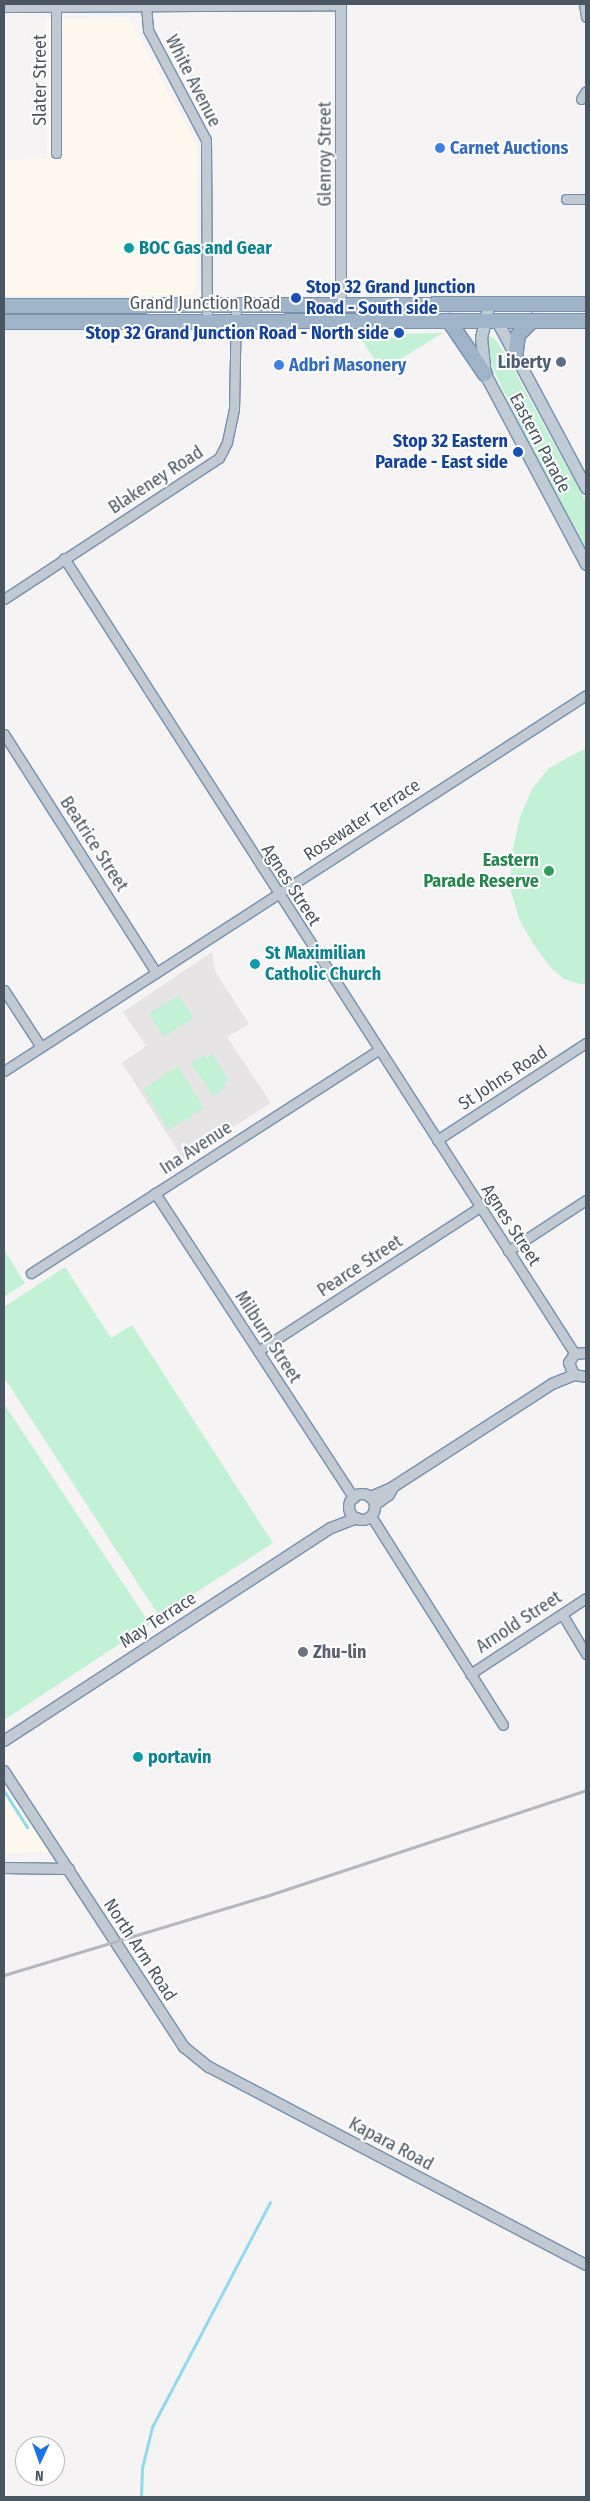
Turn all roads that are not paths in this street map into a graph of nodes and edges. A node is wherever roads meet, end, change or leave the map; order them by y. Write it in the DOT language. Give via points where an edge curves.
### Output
graph roads {
  1 [pos="584,4"];
  2 [pos="341,5"];
  3 [pos="146,6"];
  4 [pos="4,7"];
  5 [pos="56,7"];
  6 [pos="586,17"];
  7 [pos="56,153"];
  8 [pos="566,199"];
  9 [pos="586,199"];
  10 [pos="206,304"];
  11 [pos="236,304"];
  12 [pos="341,304"];
  13 [pos="489,304"];
  14 [pos="586,304"];
  15 [pos="4,306"];
  16 [pos="35,306"];
  17 [pos="449,321"];
  18 [pos="482,321"];
  19 [pos="497,321"];
  20 [pos="532,321"];
  21 [pos="586,321"];
  22 [pos="4,322"];
  23 [pos="36,322"];
  24 [pos="206,322"];
  25 [pos="236,322"];
  26 [pos="515,359"];
  27 [pos="485,374"];
  28 [pos="586,488"];
  29 [pos="64,558"];
  30 [pos="586,564"];
  31 [pos="4,599"];
  32 [pos="586,695"];
  33 [pos="4,734"];
  34 [pos="277,894"];
  35 [pos="156,973"];
  36 [pos="4,990"];
  37 [pos="586,1043"];
  38 [pos="41,1047"];
  39 [pos="378,1050"];
  40 [pos="4,1071"];
  41 [pos="437,1140"];
  42 [pos="155,1194"];
  43 [pos="586,1200"];
  44 [pos="480,1208"];
  45 [pos="508,1251"];
  46 [pos="31,1273"];
  47 [pos="258,1351"];
  48 [pos="586,1353"];
  49 [pos="575,1354"];
  50 [pos="572,1371"];
  51 [pos="586,1377"];
  52 [pos="372,1501"];
  53 [pos="352,1502"];
  54 [pos="371,1516"];
  55 [pos="357,1518"];
  56 [pos="330,1528"];
  57 [pos="586,1598"];
  58 [pos="562,1614"];
  59 [pos="586,1654"];
  60 [pos="470,1674"];
  61 [pos="503,1725"];
  62 [pos="4,1741"];
  63 [pos="4,1771"];
  64 [pos="4,1868"];
  65 [pos="69,1869"];
  66 [pos="184,2048"];
  67 [pos="586,2265"];
  1 -- 6 [label="street"];
  2 -- 3 [label="street"];
  2 -- 12 [label="street, Glenroy Street"];
  3 -- 5 [label="street"];
  3 -- 10 [label="street, White Avenue" via="148,30 206,140"];
  4 -- 5 [label="street"];
  5 -- 7 [label="street, Slater Street"];
  8 -- 9 [label="street"];
  10 -- 11 [label="highway, Grand Junction Road"];
  10 -- 16 [label="highway, Grand Junction Road"];
  10 -- 24 [label="street, White Avenue"];
  11 -- 12 [label="highway, Grand Junction Road"];
  11 -- 25 [label="street, Blakeney Road"];
  12 -- 13 [label="highway, Grand Junction Road"];
  13 -- 14 [label="highway, Grand Junction Road"];
  13 -- 18 [label="main road, Eastern Parade"];
  13 -- 19 [label="highway"];
  15 -- 16 [label="highway, Grand Junction Road"];
  16 -- 23 [label="highway"];
  17 -- 18 [label="highway, Grand Junction Road"];
  17 -- 25 [label="highway, Grand Junction Road"];
  17 -- 27 [label="highway"];
  18 -- 19 [label="highway, Grand Junction Road"];
  18 -- 27 [label="main road, Eastern Parade"];
  19 -- 20 [label="highway, Grand Junction Road"];
  19 -- 26 [label="main road, Eastern Parade"];
  20 -- 21 [label="highway, Grand Junction Road"];
  20 -- 26 [label="highway" via="518,335"];
  22 -- 23 [label="highway, Grand Junction Road"];
  23 -- 24 [label="highway, Grand Junction Road"];
  24 -- 25 [label="highway, Grand Junction Road"];
  25 -- 29 [label="street, Blakeney Road" via="234,409 227,442 219,458"];
  26 -- 28 [label="main road, Eastern Parade"];
  27 -- 30 [label="main road, Eastern Parade"];
  29 -- 31 [label="street, Blakeney Road"];
  29 -- 34 [label="street, Agnes Street"];
  32 -- 34 [label="street, Rosewater Terrace"];
  33 -- 35 [label="street, Beatrice Street"];
  34 -- 35 [label="street, Rosewater Terrace"];
  34 -- 39 [label="street, Agnes Street"];
  35 -- 38 [label="street, Rosewater Terrace"];
  36 -- 38 [label="street"];
  37 -- 41 [label="street, St Johns Road"];
  38 -- 40 [label="street, Rosewater Terrace"];
  39 -- 41 [label="street, Agnes Street"];
  39 -- 42 [label="street, Ina Avenue"];
  41 -- 44 [label="street, Agnes Street"];
  42 -- 46 [label="street, Ina Avenue"];
  42 -- 47 [label="street, Milburn Street"];
  43 -- 45 [label="street"];
  44 -- 45 [label="street, Agnes Street"];
  44 -- 47 [label="street, Pearce Street"];
  45 -- 49 [label="street, Agnes Street"];
  47 -- 53 [label="street, Milburn Street"];
  48 -- 49 [label="street"];
  49 -- 50 [label="street"];
  50 -- 51 [label="street"];
  50 -- 52 [label="street"];
  52 -- 53 [label="street" via="362,1494"];
  52 -- 54 [label="street"];
  53 -- 55 [label="street"];
  53 -- 56 [label="street, May Terrace"];
  54 -- 55 [label="street, May Terrace"];
  54 -- 60 [label="street"];
  55 -- 56 [label="street, May Terrace"];
  56 -- 62 [label="street, May Terrace"];
  57 -- 58 [label="street, Arnold Street"];
  58 -- 59 [label="street"];
  58 -- 60 [label="street, Arnold Street"];
  60 -- 61 [label="street"];
  63 -- 65 [label="street"];
  64 -- 65 [label="street"];
  65 -- 66 [label="street, North Arm Road"];
  66 -- 67 [label="street, Kapara Road" via="208,2067"];
}
